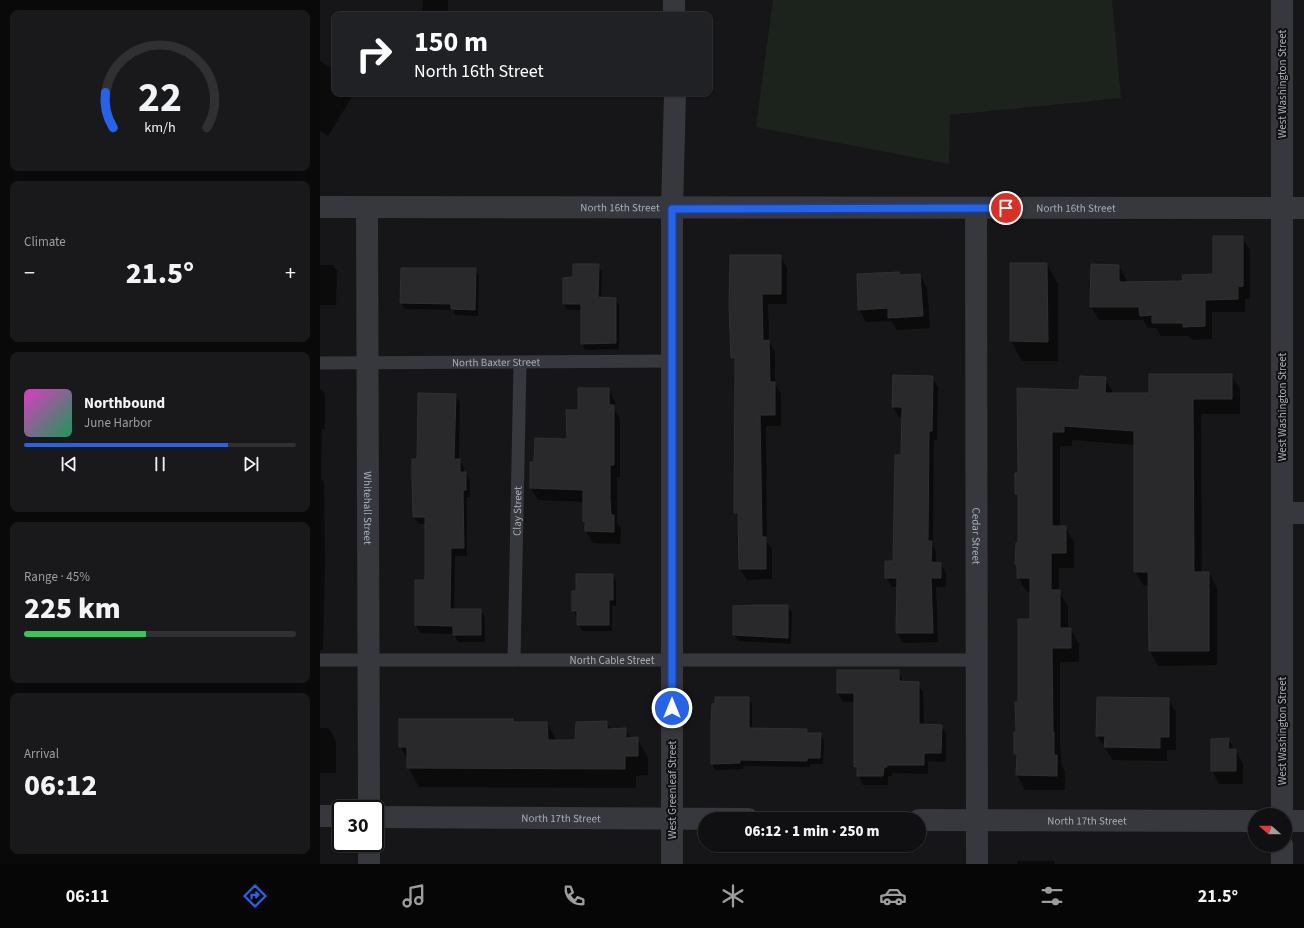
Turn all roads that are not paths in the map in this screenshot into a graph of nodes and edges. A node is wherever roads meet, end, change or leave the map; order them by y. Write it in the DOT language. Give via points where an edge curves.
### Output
graph roads {
  1 [pos="674,0"];
  2 [pos="1282,0"];
  3 [pos="674,12"];
  4 [pos="675,96"];
  5 [pos="320,207"];
  6 [pos="367,207"];
  7 [pos="976,208"];
  8 [pos="1282,208"];
  9 [pos="1304,208"];
  10 [pos="672,209"];
  11 [pos="672,361"];
  12 [pos="368,362"];
  13 [pos="320,363"];
  14 [pos="520,363"];
  15 [pos="1282,512"];
  16 [pos="1304,513"];
  17 [pos="320,660"];
  18 [pos="369,660"];
  19 [pos="514,660"];
  20 [pos="672,660"];
  21 [pos="976,660"];
  22 [pos="369,800"];
  23 [pos="1282,808"];
  24 [pos="320,816"];
  25 [pos="332,816"];
  26 [pos="384,816"];
  27 [pos="672,819"];
  28 [pos="698,819"];
  29 [pos="926,820"];
  30 [pos="976,820"];
  31 [pos="1248,821"];
  32 [pos="1292,821"];
  33 [pos="1304,821"];
  34 [pos="369,852"];
  35 [pos="1282,852"];
  36 [pos="369,864"];
  37 [pos="672,864"];
  38 [pos="977,864"];
  39 [pos="1282,864"];
  1 -- 3 [label="street"];
  2 -- 8 [label="street, West Washington Street"];
  4 -- 10 [label="street, West Greenleaf Street"];
  5 -- 6 [label="street, North 16th Street"];
  6 -- 10 [label="street, North 16th Street"];
  6 -- 12 [label="street, Whitehall Street"];
  7 -- 8 [label="street, North 16th Street"];
  7 -- 10 [label="street, North 16th Street"];
  7 -- 21 [label="street, Cedar Street"];
  8 -- 9 [label="street, North 16th Street"];
  8 -- 15 [label="street, West Washington Street"];
  10 -- 11 [label="street, West Greenleaf Street"];
  11 -- 14 [label="lane, North Baxter Street"];
  11 -- 20 [label="street, West Greenleaf Street"];
  12 -- 13 [label="lane, North Baxter Street"];
  12 -- 14 [label="lane, North Baxter Street"];
  12 -- 18 [label="street, Whitehall Street"];
  14 -- 19 [label="lane, Clay Street"];
  15 -- 16 [label="street"];
  15 -- 23 [label="street, West Washington Street"];
  17 -- 18 [label="lane, North Cable Street"];
  18 -- 19 [label="lane, North Cable Street"];
  18 -- 22 [label="street, Whitehall Street"];
  19 -- 20 [label="lane, North Cable Street"];
  20 -- 21 [label="lane, North Cable Street"];
  20 -- 27 [label="street, West Greenleaf Street"];
  21 -- 30 [label="street, Cedar Street"];
  24 -- 25 [label="street"];
  26 -- 27 [label="street, North 17th Street"];
  27 -- 28 [label="street, North 17th Street"];
  27 -- 37 [label="street, West Greenleaf Street"];
  29 -- 30 [label="street, North 17th Street"];
  30 -- 31 [label="street, North 17th Street"];
  30 -- 38 [label="street, Cedar Street"];
  32 -- 33 [label="street"];
  34 -- 36 [label="street"];
  35 -- 39 [label="street"];
}
